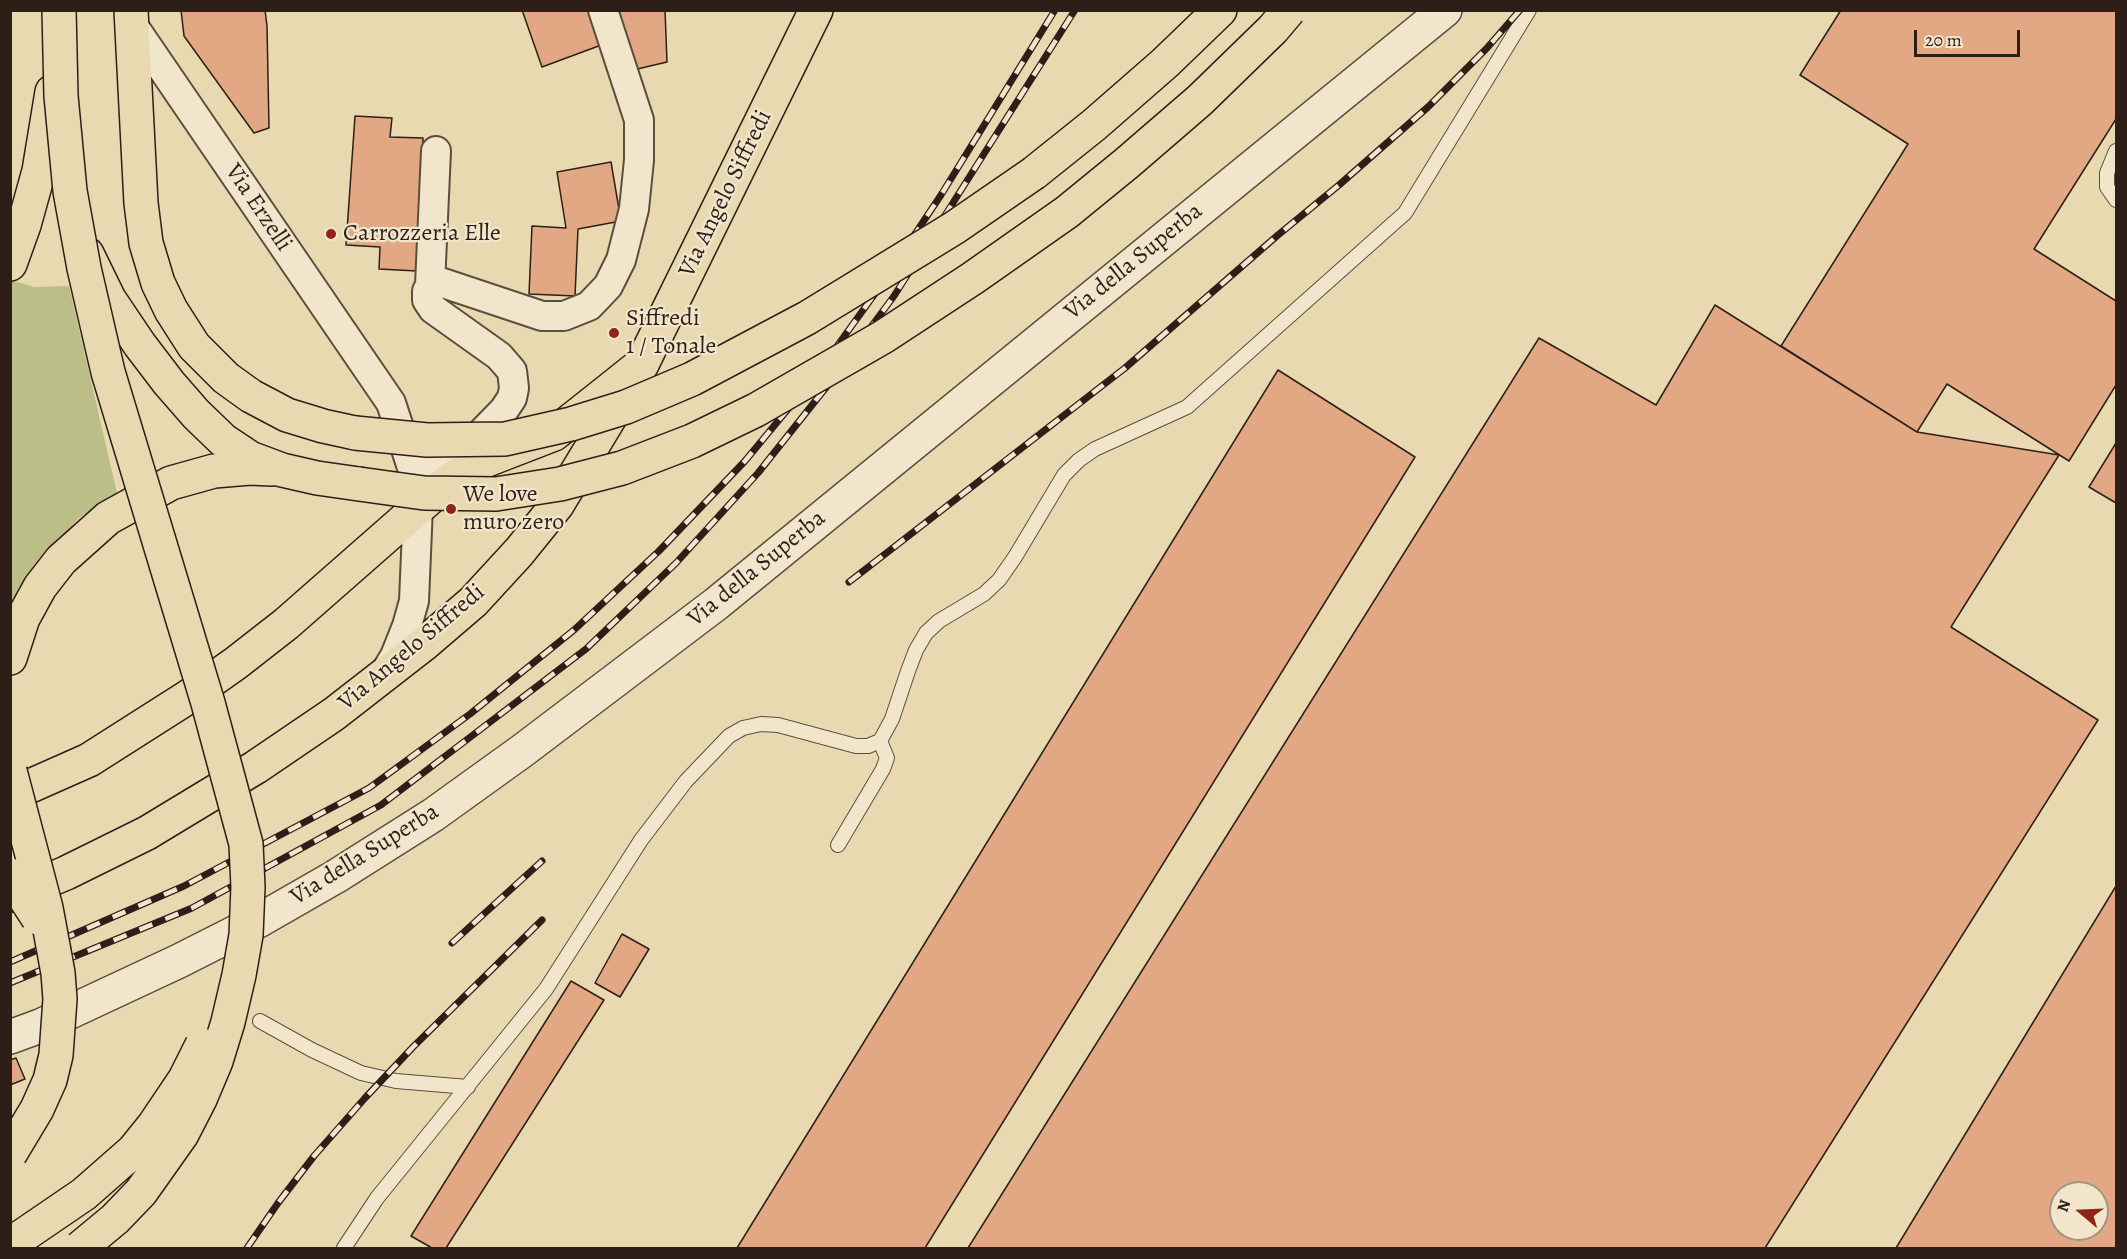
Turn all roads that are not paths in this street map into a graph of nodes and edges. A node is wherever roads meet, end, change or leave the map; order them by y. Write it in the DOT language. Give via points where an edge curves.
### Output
graph roads {
  1 [pos="51,10"];
  2 [pos="59,10"];
  3 [pos="131,10"];
  4 [pos="603,10"];
  5 [pos="816,10"];
  6 [pos="1220,10"];
  7 [pos="1289,10"];
  8 [pos="1528,10"];
  9 [pos="1436,18"];
  10 [pos="52,92"];
  11 [pos="436,151"];
  12 [pos="2116,151"];
  13 [pos="2116,200"];
  14 [pos="10,264"];
  15 [pos="430,285"];
  16 [pos="642,364"];
  17 [pos="391,403"];
  18 [pos="471,444"];
  19 [pos="508,452"];
  20 [pos="282,470"];
  21 [pos="416,492"];
  22 [pos="10,658"];
  23 [pos="381,677"];
  24 [pos="880,741"];
  25 [pos="221,755"];
  26 [pos="10,771"];
  27 [pos="10,795"];
  28 [pos="838,845"];
  29 [pos="10,875"];
  30 [pos="10,897"];
  31 [pos="54,952"];
  32 [pos="260,1021"];
  33 [pos="10,1037"];
  34 [pos="468,1087"];
  35 [pos="10,1155"];
  36 [pos="10,1242"];
  37 [pos="80,1248"];
  38 [pos="344,1248"];
  1 -- 10 [label="main road"];
  2 -- 25 [label="main road, bridge" via="61,96 70,191 84,268 108,372"];
  3 -- 6 [label="main road, bridge" via="146,243 158,283 194,346 226,378 287,415 355,433 427,441 505,439 626,407 692,379 807,318 1026,179 1094,126"];
  3 -- 17 [label="street, Via Erzelli" via="132,24"];
  4 -- 15 [label="street" via="639,120 634,209 621,260 608,286 589,306 564,316 542,316 437,281"];
  5 -- 16 [label="main road, Via Angelo Siffredi"];
  7 -- 20 [label="main road, bridge" via="1200,100 1067,212 883,337 756,410 693,441 622,468 560,484 495,494 424,493"];
  8 -- 24 [label="lane" via="1405,213 1187,407 1079,460 1060,482 999,579 984,594 926,633"];
  9 -- 33 [label="street, Via della Superba" via="716,604 469,789 336,877 260,920"];
  10 -- 14 [label="main road" via="39,171"];
  10 -- 20 [label="main road, bridge" via="66,193 88,257 109,299 196,414 223,440 250,458"];
  11 -- 15 [label="street"];
  12 -- 13 [label="lane" via="2107,173 2108,187"];
  15 -- 18 [label="street" via="427,300 433,309 499,356 512,371 512,398"];
  16 -- 19 [label="main road" via="554,434"];
  16 -- 23 [label="main road, Via Angelo Siffredi" via="556,505 519,552 473,602"];
  17 -- 18 [label="street, Via Erzelli" via="438,432"];
  17 -- 21 [label="street, Via Erzelli"];
  18 -- 19 [label="street, Via Erzelli"];
  18 -- 21 [label="street"];
  19 -- 21 [label="main road"];
  20 -- 22 [label="main road" via="213,471 171,483 108,518 61,560 40,587 23,618"];
  21 -- 23 [label="street, Via Erzelli" via="414,601 395,656"];
  21 -- 27 [label="main road" via="346,573 236,663 89,760"];
  23 -- 30 [label="main road, Via Angelo Siffredi" via="256,767 147,833"];
  24 -- 28 [label="lane" via="887,758 884,768"];
  24 -- 34 [label="lane" via="856,746 761,724 729,736 686,781 641,840 546,989"];
  25 -- 36 [label="main road, bridge" via="227,886 225,936 222,974 201,1047 185,1079 133,1151 84,1194"];
  25 -- 37 [label="main road, bridge" via="246,844 248,887 246,935 228,1022 200,1100 163,1163 122,1212"];
  26 -- 31 [label="main road, bridge"];
  29 -- 31 [label="main road, bridge" via="37,916"];
  31 -- 35 [label="main road, bridge" via="60,999 56,1055 37,1109"];
  32 -- 34 [label="lane" via="361,1073 396,1081"];
  34 -- 38 [label="lane" via="377,1198"];
}
